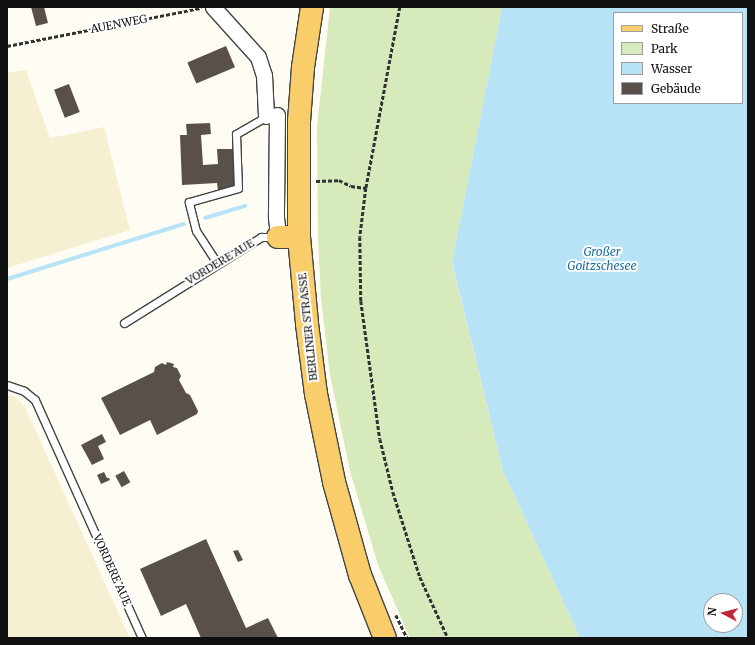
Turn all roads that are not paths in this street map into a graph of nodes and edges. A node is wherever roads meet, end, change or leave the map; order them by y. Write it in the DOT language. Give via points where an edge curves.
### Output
graph roads {
  1 [pos="213,7"];
  2 [pos="312,7"];
  3 [pos="272,116"];
  4 [pos="278,236"];
  5 [pos="299,236"];
  6 [pos="217,263"];
  7 [pos="124,323"];
  8 [pos="7,385"];
  9 [pos="142,638"];
  10 [pos="385,638"];
  1 -- 3 [label="street" via="258,57"];
  2 -- 5 [label="main road, BERLINER STRASSE" via="299,115"];
  3 -- 4 [label="street"];
  3 -- 6 [label="lane" via="236,134 238,188 189,202 196,231"];
  4 -- 5 [label="main road"];
  4 -- 6 [label="lane, VORDERE AUE" via="261,237"];
  5 -- 10 [label="main road, BERLINER STRASSE" via="311,358 328,456 360,575"];
  6 -- 7 [label="lane, VORDERE AUE"];
  8 -- 9 [label="lane, VORDERE AUE" via="24,391 35,400"];
}
